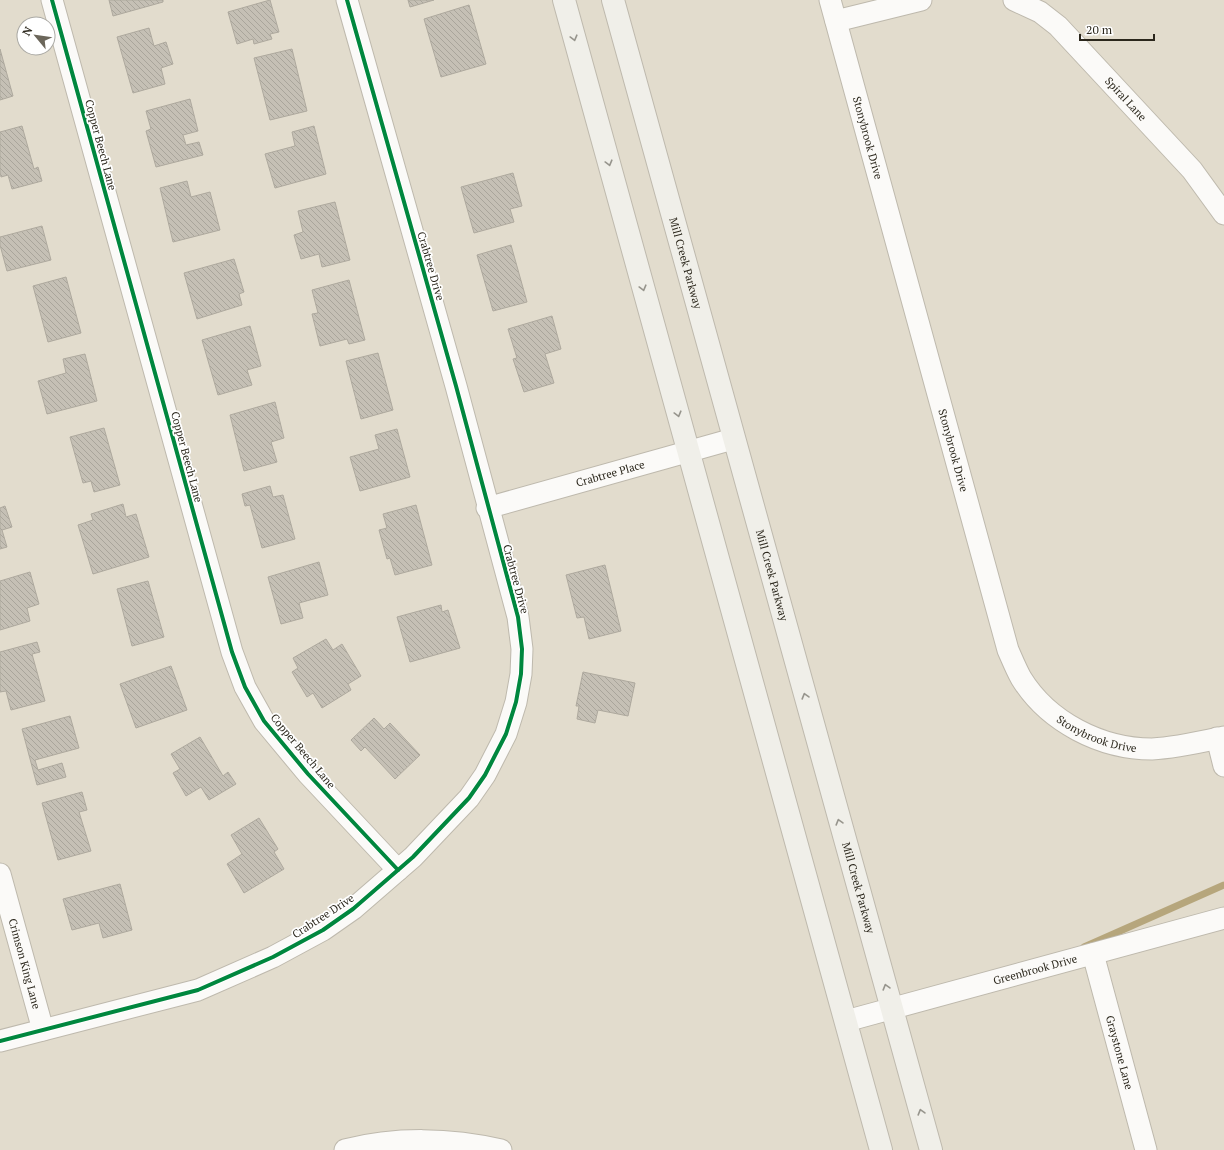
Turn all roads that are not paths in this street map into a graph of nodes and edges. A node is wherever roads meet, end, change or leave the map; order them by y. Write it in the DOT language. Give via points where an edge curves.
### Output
graph roads {
  1 [pos="52,0"];
  2 [pos="347,0"];
  3 [pos="564,0"];
  4 [pos="612,0"];
  5 [pos="830,0"];
  6 [pos="921,0"];
  7 [pos="1014,0"];
  8 [pos="836,21"];
  9 [pos="1224,214"];
  10 [pos="733,439"];
  11 [pos="688,451"];
  12 [pos="487,508"];
  13 [pos="1220,737"];
  14 [pos="1224,766"];
  15 [pos="398,870"];
  16 [pos="0,874"];
  17 [pos="1224,918"];
  18 [pos="1093,954"];
  19 [pos="892,1008"];
  20 [pos="846,1021"];
  21 [pos="43,1030"];
  22 [pos="0,1041"];
  23 [pos="345,1150"];
  24 [pos="501,1150"];
  25 [pos="881,1150"];
  26 [pos="931,1150"];
  27 [pos="1146,1150"];
  1 -- 15 [label="street, Copper Beech Lane" via="232,652 245,688 264,721 308,774"];
  2 -- 12 [label="street, Crabtree Drive" via="454,379"];
  3 -- 11 [label="main road, one-way"];
  4 -- 10 [label="main road, Mill Creek Parkway"];
  5 -- 8 [label="street, Stonybrook Drive"];
  6 -- 8 [label="street"];
  7 -- 9 [label="street, Spiral Lane" via="1040,12 1058,26 1192,170"];
  8 -- 13 [label="street, Stonybrook Drive" via="1008,650 1021,678 1040,702 1064,723 1091,737 1121,746 1152,749"];
  10 -- 11 [label="street, Crabtree Place"];
  19 -- 10 [label="main road, Mill Creek Parkway, one-way"];
  11 -- 12 [label="street, Crabtree Place"];
  11 -- 20 [label="main road"];
  12 -- 15 [label="street, Crabtree Drive" via="518,617 522,649 516,702 506,734 485,775 469,798"];
  13 -- 14 [label="street"];
  15 -- 21 [label="street, Crabtree Drive" via="353,909 323,930 273,957 198,990"];
  16 -- 21 [label="street, Crimson King Lane"];
  17 -- 18 [label="street, Greenbrook Drive"];
  18 -- 19 [label="street, Greenbrook Drive"];
  18 -- 27 [label="street, Graystone Lane"];
  19 -- 20 [label="street, Greenbrook Drive"];
  26 -- 19 [label="main road, Mill Creek Parkway, one-way"];
  20 -- 25 [label="main road"];
  21 -- 22 [label="street, Crabtree Drive"];
  23 -- 24 [label="street" via="396,1142 444,1141"];
}
